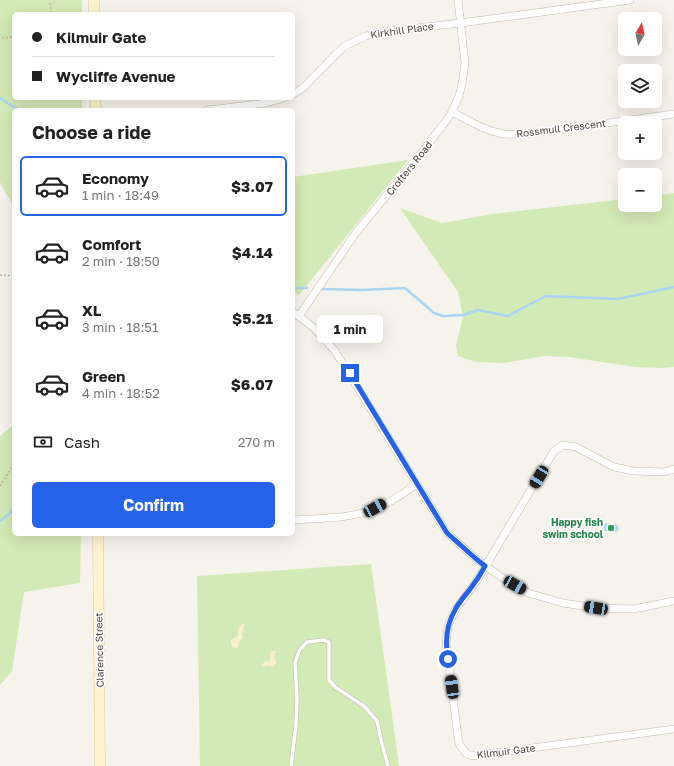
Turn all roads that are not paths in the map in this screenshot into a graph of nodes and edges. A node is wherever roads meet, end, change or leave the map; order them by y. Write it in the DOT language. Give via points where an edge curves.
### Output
graph roads {
  1 [pos="94,0"];
  2 [pos="458,0"];
  3 [pos="630,0"];
  4 [pos="94,12"];
  5 [pos="461,23"];
  6 [pos="295,93"];
  7 [pos="277,100"];
  8 [pos="225,108"];
  9 [pos="452,112"];
  10 [pos="674,114"];
  11 [pos="296,314"];
  12 [pos="674,469"];
  13 [pos="417,484"];
  14 [pos="295,520"];
  15 [pos="98,536"];
  16 [pos="485,566"];
  17 [pos="674,601"];
  18 [pos="674,729"];
  19 [pos="100,766"];
  20 [pos="291,766"];
  21 [pos="388,766"];
  1 -- 4 [label="street"];
  2 -- 5 [label="street, Crofters Road"];
  3 -- 5 [label="street"];
  5 -- 6 [label="street, Kirkhill Place" via="380,32 366,36 345,46"];
  5 -- 9 [label="street, Crofters Road" via="464,74"];
  7 -- 8 [label="street"];
  9 -- 10 [label="street, Rossmull Crescent" via="504,134 534,133"];
  9 -- 11 [label="street, Crofters Road" via="355,234"];
  11 -- 13 [label="street" via="314,328 335,351"];
  12 -- 16 [label="street, Kilmuir Gate" via="664,472 634,471 614,467 576,446 563,445 554,451"];
  13 -- 14 [label="street" via="375,508 359,514"];
  13 -- 16 [label="street" via="447,533"];
  15 -- 19 [label="street, Clarence Street"];
  16 -- 17 [label="street" via="528,593 562,603 596,608 634,609"];
  16 -- 18 [label="street, Kilmuir Gate" via="455,610 448,626 446,644 459,744 466,753 472,756"];
  20 -- 21 [label="lane" via="297,700 295,663 299,651 307,642 324,640 329,642 329,680 335,687 364,706 377,721"];
}
